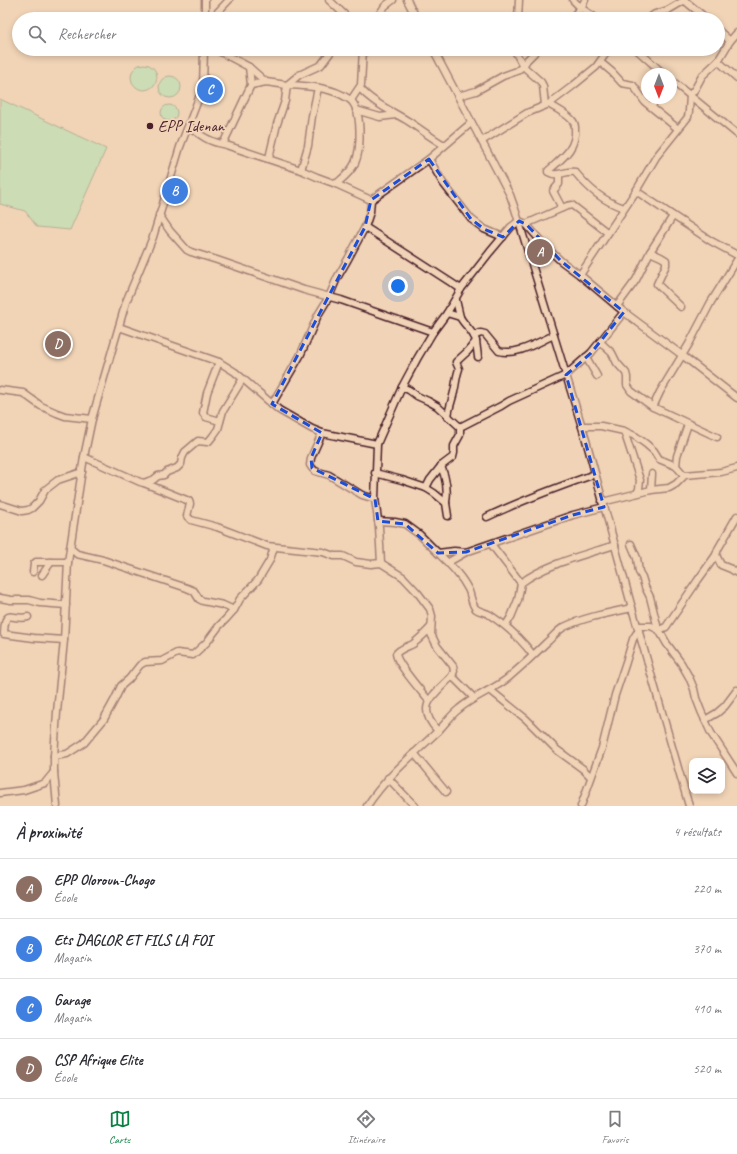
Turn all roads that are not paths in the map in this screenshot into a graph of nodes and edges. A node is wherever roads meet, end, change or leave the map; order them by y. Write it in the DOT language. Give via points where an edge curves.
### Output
graph roads {
  1 [pos="205,0"];
  2 [pos="229,0"];
  3 [pos="329,0"];
  4 [pos="393,0"];
  5 [pos="407,0"];
  6 [pos="519,0"];
  7 [pos="573,0"];
  8 [pos="585,0"];
  9 [pos="684,0"];
  10 [pos="581,8"];
  11 [pos="205,12"];
  12 [pos="218,12"];
  13 [pos="342,12"];
  14 [pos="381,12"];
  15 [pos="413,12"];
  16 [pos="518,12"];
  17 [pos="577,12"];
  18 [pos="587,12"];
  19 [pos="662,12"];
  20 [pos="699,12"];
  21 [pos="737,33"];
  22 [pos="725,36"];
  23 [pos="730,41"];
  24 [pos="725,49"];
  25 [pos="204,56"];
  26 [pos="228,56"];
  27 [pos="327,56"];
  28 [pos="362,56"];
  29 [pos="437,56"];
  30 [pos="518,56"];
  31 [pos="531,56"];
  32 [pos="604,56"];
  33 [pos="644,56"];
  34 [pos="721,56"];
  35 [pos="718,61"];
  36 [pos="600,62"];
  37 [pos="523,66"];
  38 [pos="249,68"];
  39 [pos="657,68"];
  40 [pos="737,78"];
  41 [pos="266,82"];
  42 [pos="250,84"];
  43 [pos="287,84"];
  44 [pos="677,85"];
  45 [pos="318,88"];
  46 [pos="360,88"];
  47 [pos="690,95"];
  48 [pos="458,96"];
  49 [pos="351,100"];
  50 [pos="653,104"];
  51 [pos="547,105"];
  52 [pos="652,107"];
  53 [pos="356,110"];
  54 [pos="396,115"];
  55 [pos="472,123"];
  56 [pos="189,126"];
  57 [pos="678,128"];
  58 [pos="737,134"];
  59 [pos="482,141"];
  60 [pos="223,144"];
  61 [pos="444,145"];
  62 [pos="269,158"];
  63 [pos="429,159"];
  64 [pos="301,170"];
  65 [pos="559,174"];
  66 [pos="336,184"];
  67 [pos="636,191"];
  68 [pos="371,200"];
  69 [pos="562,208"];
  70 [pos="624,208"];
  71 [pos="159,215"];
  72 [pos="673,216"];
  73 [pos="519,221"];
  74 [pos="526,224"];
  75 [pos="365,227"];
  76 [pos="608,233"];
  77 [pos="503,237"];
  78 [pos="650,252"];
  79 [pos="737,255"];
  80 [pos="737,260"];
  81 [pos="580,275"];
  82 [pos="461,289"];
  83 [pos="329,297"];
  84 [pos="456,300"];
  85 [pos="617,306"];
  86 [pos="681,307"];
  87 [pos="624,312"];
  88 [pos="447,313"];
  89 [pos="460,317"];
  90 [pos="119,327"];
  91 [pos="433,332"];
  92 [pos="554,335"];
  93 [pos="475,339"];
  94 [pos="600,342"];
  95 [pos="682,355"];
  96 [pos="478,357"];
  97 [pos="586,357"];
  98 [pos="219,362"];
  99 [pos="566,375"];
  100 [pos="597,376"];
  101 [pos="242,380"];
  102 [pos="402,387"];
  103 [pos="0,390"];
  104 [pos="737,398"];
  105 [pos="272,404"];
  106 [pos="654,407"];
  107 [pos="448,417"];
  108 [pos="92,420"];
  109 [pos="220,421"];
  110 [pos="688,424"];
  111 [pos="582,426"];
  112 [pos="460,427"];
  113 [pos="624,431"];
  114 [pos="322,433"];
  115 [pos="717,437"];
  116 [pos="377,444"];
  117 [pos="84,456"];
  118 [pos="441,466"];
  119 [pos="676,466"];
  120 [pos="737,468"];
  121 [pos="82,472"];
  122 [pos="375,473"];
  123 [pos="595,474"];
  124 [pos="652,474"];
  125 [pos="684,475"];
  126 [pos="144,483"];
  127 [pos="426,488"];
  128 [pos="651,490"];
  129 [pos="637,493"];
  130 [pos="375,499"];
  131 [pos="446,503"];
  132 [pos="0,504"];
  133 [pos="603,505"];
  134 [pos="448,516"];
  135 [pos="487,516"];
  136 [pos="737,516"];
  137 [pos="378,521"];
  138 [pos="491,544"];
  139 [pos="631,544"];
  140 [pos="615,545"];
  141 [pos="70,548"];
  142 [pos="274,548"];
  143 [pos="466,552"];
  144 [pos="438,553"];
  145 [pos="716,555"];
  146 [pos="51,562"];
  147 [pos="68,562"];
  148 [pos="381,563"];
  149 [pos="447,563"];
  150 [pos="33,572"];
  151 [pos="737,574"];
  152 [pos="42,575"];
  153 [pos="521,583"];
  154 [pos="0,598"];
  155 [pos="66,605"];
  156 [pos="632,608"];
  157 [pos="234,610"];
  158 [pos="28,617"];
  159 [pos="2,624"];
  160 [pos="506,625"];
  161 [pos="430,628"];
  162 [pos="638,629"];
  163 [pos="658,629"];
  164 [pos="2,633"];
  165 [pos="64,640"];
  166 [pos="533,655"];
  167 [pos="452,676"];
  168 [pos="490,690"];
  169 [pos="737,690"];
  170 [pos="474,698"];
  171 [pos="429,701"];
  172 [pos="706,720"];
  173 [pos="438,731"];
  174 [pos="414,753"];
  175 [pos="54,756"];
  176 [pos="54,772"];
  177 [pos="737,772"];
  178 [pos="591,777"];
  179 [pos="388,778"];
  180 [pos="446,792"];
  181 [pos="0,794"];
  182 [pos="57,806"];
  183 [pos="367,806"];
  184 [pos="415,806"];
  185 [pos="581,806"];
  186 [pos="689,806"];
  1 -- 11 [label="street"];
  2 -- 12 [label="street"];
  3 -- 13 [label="street"];
  4 -- 14 [label="street"];
  5 -- 15 [label="street"];
  6 -- 16 [label="street"];
  7 -- 10 [label="street"];
  8 -- 10 [label="street"];
  9 -- 19 [label="street"];
  9 -- 20 [label="street"];
  10 -- 17 [label="street"];
  10 -- 18 [label="street"];
  21 -- 23 [label="street"];
  22 -- 23 [label="street"];
  23 -- 24 [label="street"];
  25 -- 56 [label="street" via="203,87"];
  26 -- 38 [label="street"];
  27 -- 43 [label="street" via="320,65"];
  28 -- 46 [label="street"];
  29 -- 48 [label="street"];
  30 -- 37 [label="street"];
  31 -- 37 [label="street"];
  32 -- 36 [label="street"];
  33 -- 39 [label="street"];
  34 -- 35 [label="street"];
  35 -- 40 [label="street"];
  35 -- 47 [label="street" via="702,76"];
  36 -- 51 [label="street" via="574,86"];
  36 -- 52 [label="street" via="622,83 633,85 645,102"];
  37 -- 48 [label="street" via="476,91"];
  37 -- 51 [label="street" via="541,82"];
  38 -- 41 [label="street"];
  38 -- 42 [label="street"];
  41 -- 42 [label="street"];
  41 -- 43 [label="street"];
  42 -- 60 [label="street"];
  43 -- 45 [label="street"];
  43 -- 62 [label="street" via="285,101"];
  44 -- 47 [label="street"];
  45 -- 49 [label="street"];
  45 -- 64 [label="street"];
  46 -- 49 [label="street"];
  46 -- 54 [label="street" via="364,94"];
  47 -- 57 [label="street" via="690,111"];
  47 -- 58 [label="street"];
  48 -- 55 [label="street"];
  49 -- 53 [label="street"];
  50 -- 52 [label="street"];
  51 -- 59 [label="street" via="527,113"];
  51 -- 65 [label="street" via="567,115 575,126 573,146 548,171"];
  52 -- 57 [label="street"];
  53 -- 54 [label="street" via="380,117"];
  53 -- 66 [label="street" via="359,130 355,163"];
  54 -- 61 [label="street"];
  55 -- 59 [label="street"];
  55 -- 61 [label="street"];
  56 -- 60 [label="street" via="206,139"];
  56 -- 71 [label="street"];
  57 -- 67 [label="street" via="656,157"];
  59 -- 73 [label="street" via="510,195"];
  60 -- 62 [label="street"];
  61 -- 63 [label="street"];
  62 -- 64 [label="street"];
  63 -- 68 [label="street"];
  63 -- 77 [label="street" via="443,183 471,219 484,229"];
  64 -- 66 [label="street"];
  65 -- 69 [label="street" via="559,184 553,191"];
  65 -- 70 [label="street" via="575,172 595,192"];
  66 -- 68 [label="street"];
  67 -- 70 [label="street"];
  67 -- 72 [label="street"];
  68 -- 75 [label="street"];
  69 -- 74 [label="street"];
  69 -- 76 [label="street" via="572,206"];
  70 -- 76 [label="street"];
  71 -- 83 [label="street" via="191,252"];
  71 -- 90 [label="street"];
  72 -- 78 [label="street"];
  72 -- 79 [label="street"];
  73 -- 74 [label="street"];
  73 -- 77 [label="street"];
  73 -- 92 [label="street"];
  74 -- 81 [label="street" via="546,247"];
  75 -- 82 [label="street"];
  75 -- 83 [label="street"];
  76 -- 81 [label="street"];
  77 -- 82 [label="street"];
  78 -- 85 [label="street" via="636,280"];
  78 -- 86 [label="street" via="666,260 657,284"];
  80 -- 95 [label="street"];
  81 -- 85 [label="street"];
  82 -- 84 [label="street"];
  83 -- 91 [label="street"];
  83 -- 105 [label="street" via="300,356"];
  84 -- 88 [label="street"];
  84 -- 89 [label="street"];
  85 -- 87 [label="street"];
  87 -- 94 [label="street"];
  87 -- 95 [label="street"];
  88 -- 89 [label="street"];
  88 -- 91 [label="street"];
  89 -- 93 [label="street"];
  90 -- 98 [label="street"];
  90 -- 108 [label="street"];
  91 -- 102 [label="street"];
  92 -- 93 [label="street" via="527,348 507,353 499,352 485,334 481,333"];
  92 -- 99 [label="street"];
  93 -- 96 [label="street"];
  93 -- 107 [label="street" via="468,351 456,362 459,369"];
  94 -- 97 [label="street"];
  94 -- 106 [label="street" via="612,353 626,373 626,383 631,391"];
  95 -- 104 [label="street"];
  95 -- 106 [label="street"];
  97 -- 99 [label="street"];
  97 -- 100 [label="street"];
  98 -- 101 [label="street"];
  98 -- 109 [label="street" via="207,393 203,413 206,417"];
  99 -- 111 [label="street"];
  99 -- 112 [label="street"];
  101 -- 105 [label="street"];
  101 -- 109 [label="street" via="223,411"];
  102 -- 107 [label="street" via="437,406"];
  102 -- 116 [label="street"];
  103 -- 108 [label="street" via="23,393 41,406 65,416"];
  105 -- 114 [label="street"];
  106 -- 110 [label="street"];
  107 -- 112 [label="street"];
  108 -- 117 [label="street"];
  109 -- 126 [label="street" via="218,429 209,441 198,441 185,452 178,468"];
  110 -- 115 [label="street"];
  110 -- 119 [label="street"];
  111 -- 113 [label="street" via="601,426"];
  111 -- 123 [label="street"];
  112 -- 118 [label="street" via="453,457"];
  113 -- 119 [label="street" via="646,444 659,459"];
  113 -- 129 [label="street" via="640,480"];
  114 -- 116 [label="street"];
  114 -- 130 [label="street" via="311,458 312,468 362,495"];
  116 -- 122 [label="street"];
  117 -- 121 [label="street"];
  117 -- 126 [label="street"];
  118 -- 127 [label="street"];
  118 -- 131 [label="street" via="446,479"];
  119 -- 125 [label="street"];
  120 -- 125 [label="street"];
  121 -- 132 [label="street" via="58,480 45,490 39,501 28,510 22,511"];
  121 -- 141 [label="street"];
  122 -- 127 [label="street"];
  122 -- 130 [label="street"];
  123 -- 133 [label="street"];
  123 -- 135 [label="street" via="540,493"];
  124 -- 128 [label="street"];
  125 -- 128 [label="street" via="669,488"];
  126 -- 142 [label="street" via="189,501 187,512 191,520"];
  127 -- 131 [label="street"];
  128 -- 129 [label="street"];
  129 -- 133 [label="street"];
  130 -- 137 [label="street"];
  131 -- 134 [label="street"];
  133 -- 138 [label="street"];
  133 -- 140 [label="street"];
  136 -- 145 [label="street"];
  137 -- 144 [label="street" via="406,524"];
  137 -- 148 [label="street"];
  138 -- 143 [label="street"];
  138 -- 153 [label="street"];
  139 -- 163 [label="street" via="639,572 650,596"];
  140 -- 153 [label="street" via="546,569"];
  140 -- 156 [label="street"];
  141 -- 147 [label="street"];
  141 -- 157 [label="street" via="77,554 187,588 194,591 203,601"];
  142 -- 148 [label="street" via="324,552 356,562"];
  142 -- 157 [label="street" via="258,580 240,599"];
  143 -- 144 [label="street"];
  143 -- 149 [label="street"];
  144 -- 149 [label="street"];
  145 -- 151 [label="street" via="721,565"];
  145 -- 163 [label="street" via="666,627"];
  146 -- 147 [label="street"];
  146 -- 150 [label="street" via="36,562"];
  146 -- 152 [label="street"];
  147 -- 155 [label="street"];
  148 -- 161 [label="street" via="403,577 418,593 430,609"];
  149 -- 160 [label="street" via="469,590 474,606"];
  153 -- 160 [label="street" via="517,603"];
  154 -- 155 [label="street"];
  155 -- 165 [label="street"];
  156 -- 162 [label="street"];
  156 -- 166 [label="street" via="575,622 555,634"];
  157 -- 175 [label="street" via="193,655 177,653 162,660 140,665 121,686 104,718 84,743 67,754"];
  158 -- 159 [label="street" via="8,616"];
  159 -- 164 [label="street"];
  160 -- 166 [label="street"];
  161 -- 167 [label="street" via="437,646 453,666"];
  161 -- 171 [label="street" via="396,654 404,669"];
  162 -- 163 [label="street" via="651,626"];
  162 -- 178 [label="street"];
  162 -- 186 [label="street"];
  163 -- 172 [label="street" via="689,677"];
  164 -- 165 [label="street"];
  165 -- 175 [label="street"];
  166 -- 168 [label="street"];
  167 -- 170 [label="street"];
  167 -- 171 [label="street"];
  168 -- 170 [label="street"];
  168 -- 178 [label="street"];
  169 -- 172 [label="street" via="725,706"];
  170 -- 173 [label="street" via="458,709"];
  171 -- 173 [label="street" via="426,710 428,717"];
  172 -- 177 [label="street"];
  173 -- 174 [label="street"];
  174 -- 179 [label="street"];
  174 -- 180 [label="street"];
  175 -- 176 [label="street"];
  176 -- 181 [label="street" via="45,783"];
  176 -- 182 [label="street"];
  178 -- 185 [label="street"];
  179 -- 183 [label="street"];
  179 -- 184 [label="street"];
}
